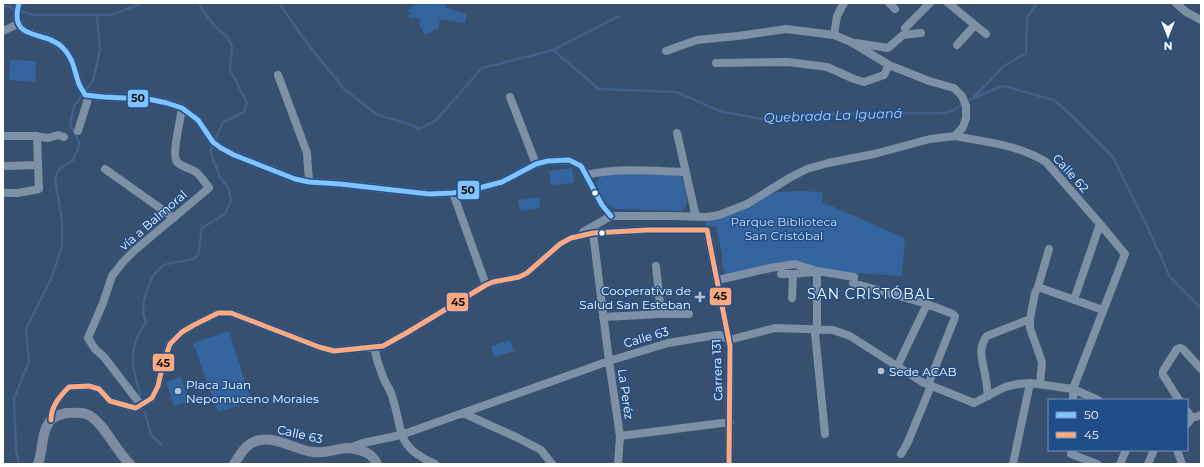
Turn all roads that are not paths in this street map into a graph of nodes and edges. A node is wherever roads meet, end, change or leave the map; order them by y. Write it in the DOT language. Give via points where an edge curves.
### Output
graph roads {
  1 [pos="19,3"];
  2 [pos="844,3"];
  3 [pos="930,3"];
  4 [pos="948,3"];
  5 [pos="1176,3"];
  6 [pos="1201,20"];
  7 [pos="18,24"];
  8 [pos="975,25"];
  9 [pos="905,28"];
  10 [pos="3,31"];
  11 [pos="921,33"];
  12 [pos="986,34"];
  13 [pos="834,35"];
  14 [pos="851,42"];
  15 [pos="957,45"];
  16 [pos="666,51"];
  17 [pos="716,63"];
  18 [pos="889,65"];
  19 [pos="278,75"];
  20 [pos="89,96"];
  21 [pos="510,98"];
  22 [pos="182,108"];
  23 [pos="78,131"];
  24 [pos="677,133"];
  25 [pos="6,136"];
  26 [pos="37,136"];
  27 [pos="955,136"];
  28 [pos="64,137"];
  29 [pos="536,164"];
  30 [pos="38,165"];
  31 [pos="5,166"];
  32 [pos="105,169"];
  33 [pos="686,172"];
  34 [pos="586,176"];
  35 [pos="309,182"];
  36 [pos="3,193"];
  37 [pos="453,193"];
  38 [pos="648,215"];
  39 [pos="611,216"];
  40 [pos="696,217"];
  41 [pos="174,218"];
  42 [pos="1100,224"];
  43 [pos="648,230"];
  44 [pos="593,233"];
  45 [pos="571,238"];
  46 [pos="1049,249"];
  47 [pos="656,266"];
  48 [pos="817,271"];
  49 [pos="781,274"];
  50 [pos="792,274"];
  51 [pos="718,280"];
  52 [pos="486,285"];
  53 [pos="1038,288"];
  54 [pos="792,298"];
  55 [pos="1074,300"];
  56 [pos="927,304"];
  57 [pos="1103,310"];
  58 [pos="661,314"];
  59 [pos="689,314"];
  60 [pos="603,317"];
  61 [pos="1030,319"];
  62 [pos="817,329"];
  63 [pos="729,340"];
  64 [pos="374,347"];
  65 [pos="609,361"];
  66 [pos="897,367"];
  67 [pos="1201,369"];
  68 [pos="1030,383"];
  69 [pos="1040,384"];
  70 [pos="929,385"];
  71 [pos="1073,389"];
  72 [pos="988,396"];
  73 [pos="1073,399"];
  74 [pos="1096,399"];
  75 [pos="1178,399"];
  76 [pos="141,405"];
  77 [pos="463,413"];
  78 [pos="1201,415"];
  79 [pos="1189,418"];
  80 [pos="51,420"];
  81 [pos="730,422"];
  82 [pos="825,434"];
  83 [pos="401,435"];
  84 [pos="620,436"];
  85 [pos="347,448"];
  86 [pos="1126,451"];
  87 [pos="1154,451"];
  88 [pos="1177,451"];
  89 [pos="1071,452"];
  90 [pos="902,454"];
  91 [pos="38,464"];
  92 [pos="130,464"];
  93 [pos="234,464"];
  94 [pos="378,464"];
  95 [pos="435,464"];
  96 [pos="552,464"];
  97 [pos="618,464"];
  98 [pos="729,464"];
  99 [pos="1013,464"];
  100 [pos="1071,464"];
  101 [pos="1097,464"];
  102 [pos="1120,464"];
  103 [pos="1148,464"];
  104 [pos="1182,464"];
  1 -- 7 [label="street" via="16,15"];
  2 -- 13 [label="street" via="837,16"];
  3 -- 9 [label="street"];
  4 -- 8 [label="street"];
  5 -- 6 [label="street"];
  7 -- 10 [label="street"];
  7 -- 20 [label="street" via="26,32 63,47 71,58 78,82 85,95"];
  8 -- 12 [label="street"];
  8 -- 15 [label="street"];
  11 -- 14 [label="street" via="903,35 888,48"];
  13 -- 14 [label="street"];
  13 -- 16 [label="street" via="786,29 697,40"];
  14 -- 18 [label="street"];
  17 -- 18 [label="street" via="788,62 827,67 864,82 884,75"];
  18 -- 27 [label="street" via="954,88 962,96 966,106 966,118 963,127"];
  19 -- 35 [label="street" via="307,153"];
  20 -- 22 [label="street" via="148,99"];
  20 -- 23 [label="street"];
  21 -- 29 [label="street"];
  22 -- 35 [label="street" via="198,120 215,144 240,157"];
  22 -- 41 [label="street, vía a Balmoral" via="177,131 176,160 178,164 196,172 208,186 208,190"];
  24 -- 33 [label="street"];
  25 -- 26 [label="street"];
  26 -- 28 [label="street"];
  26 -- 30 [label="street"];
  27 -- 40 [label="street, Calle 62" via="930,139 807,169 734,210 719,215"];
  27 -- 42 [label="street, Calle 62" via="1014,147 1046,162"];
  29 -- 34 [label="street" via="569,160 581,166"];
  29 -- 37 [label="street" via="502,182"];
  30 -- 31 [label="street"];
  30 -- 36 [label="street" via="39,189"];
  32 -- 41 [label="street"];
  33 -- 34 [label="street" via="626,170 603,171"];
  33 -- 40 [label="street"];
  34 -- 39 [label="street"];
  35 -- 37 [label="street" via="429,194"];
  37 -- 52 [label="street"];
  38 -- 39 [label="street, Calle 62"];
  38 -- 40 [label="street, Calle 62"];
  38 -- 43 [label="street"];
  39 -- 45 [label="street"];
  41 -- 76 [label="street, vía a Balmoral" via="135,250 112,276 88,338"];
  42 -- 55 [label="street"];
  42 -- 57 [label="street, Calle 62" via="1125,254"];
  43 -- 44 [label="street"];
  43 -- 51 [label="street, Carrera 131" via="707,230"];
  44 -- 45 [label="street"];
  44 -- 60 [label="street, La Peréz"];
  45 -- 52 [label="street" via="560,244 527,273"];
  46 -- 53 [label="street"];
  47 -- 58 [label="street"];
  48 -- 50 [label="street"];
  48 -- 51 [label="street" via="795,264"];
  48 -- 56 [label="street" via="854,277 853,283"];
  48 -- 62 [label="street"];
  49 -- 50 [label="street"];
  50 -- 54 [label="street"];
  51 -- 63 [label="street, Carrera 131"];
  52 -- 64 [label="street" via="383,346"];
  53 -- 55 [label="street"];
  53 -- 61 [label="street"];
  55 -- 57 [label="street"];
  56 -- 66 [label="street"];
  56 -- 70 [label="street" via="955,316"];
  57 -- 71 [label="street"];
  58 -- 59 [label="street"];
  58 -- 60 [label="street"];
  60 -- 65 [label="street, La Peréz"];
  61 -- 69 [label="street" via="1030,328 1042,362"];
  61 -- 72 [label="street" via="987,336 984,340 981,356"];
  62 -- 63 [label="street, Calle 63" via="775,328"];
  62 -- 66 [label="street, Calle 63" via="833,330 850,336"];
  62 -- 82 [label="street" via="815,333"];
  63 -- 65 [label="street, Calle 63" via="720,335 668,343"];
  63 -- 81 [label="street, Carrera 131"];
  64 -- 76 [label="street" via="334,351 231,313 218,313 182,332 170,344 158,386 152,398"];
  64 -- 83 [label="street" via="383,378 392,395"];
  65 -- 77 [label="street, Calle 63"];
  65 -- 84 [label="street, La Peréz"];
  66 -- 70 [label="street, Calle 63"];
  67 -- 75 [label="street" via="1183,349 1177,349 1163,375"];
  68 -- 69 [label="street"];
  68 -- 72 [label="street" via="1005,387"];
  68 -- 99 [label="street"];
  69 -- 71 [label="street"];
  70 -- 72 [label="street, Calle 63" via="974,403"];
  70 -- 90 [label="street"];
  71 -- 73 [label="street"];
  71 -- 74 [label="street"];
  76 -- 80 [label="street" via="136,408 110,400 99,389 89,386 69,387 60,395 51,414"];
  77 -- 83 [label="street, Calle 63"];
  77 -- 96 [label="street" via="541,450"];
  78 -- 79 [label="street"];
  80 -- 91 [label="main road" via="46,428"];
  80 -- 92 [label="main road" via="60,414 86,414 104,430"];
  81 -- 84 [label="street"];
  81 -- 98 [label="street, Carrera 131"];
  83 -- 85 [label="street, Calle 63"];
  83 -- 95 [label="street" via="412,451"];
  84 -- 97 [label="street, La Peréz"];
  85 -- 93 [label="main road, Calle 63" via="328,453 314,452 285,443 259,440 248,445"];
  85 -- 94 [label="main road, Calle 63" via="370,454"];
  86 -- 102 [label="street"];
  87 -- 103 [label="street"];
  88 -- 104 [label="street"];
  89 -- 100 [label="street"];
  89 -- 101 [label="street"];
}
